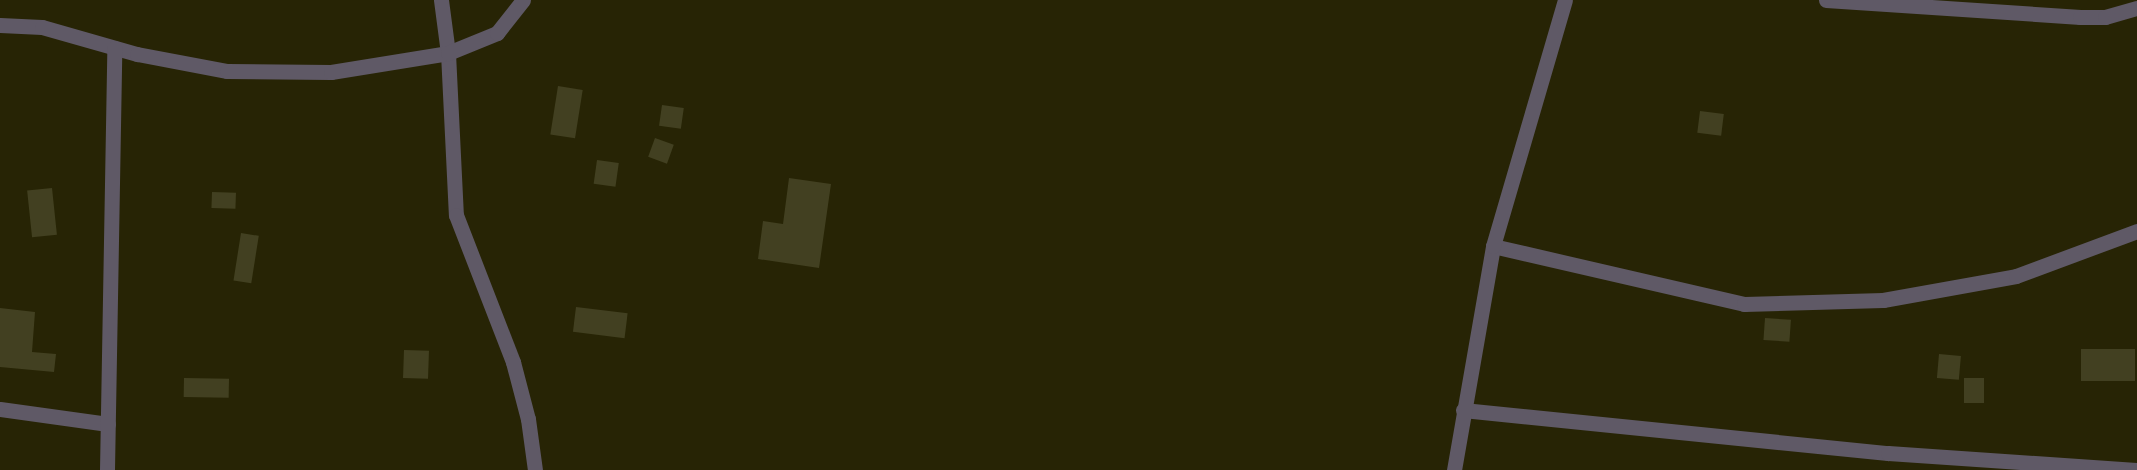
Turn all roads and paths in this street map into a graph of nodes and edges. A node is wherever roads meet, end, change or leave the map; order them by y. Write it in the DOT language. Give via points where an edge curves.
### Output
graph roads {
  1 [pos="441,0"];
  2 [pos="523,0"];
  3 [pos="1565,0"];
  4 [pos="1826,0"];
  5 [pos="2137,8"];
  6 [pos="0,25"];
  7 [pos="114,48"];
  8 [pos="448,53"];
  9 [pos="2137,231"];
  10 [pos="1493,246"];
  11 [pos="0,409"];
  12 [pos="1463,410"];
  13 [pos="108,424"];
  14 [pos="107,470"];
  15 [pos="535,470"];
  16 [pos="1454,470"];
  17 [pos="2136,470"];
  1 -- 8 [label="street"];
  2 -- 8 [label="street" via="497,33"];
  3 -- 10 [label="street"];
  4 -- 5 [label="street" via="2080,17 2105,17"];
  6 -- 7 [label="street" via="42,27"];
  7 -- 8 [label="street" via="227,71 332,72"];
  7 -- 13 [label="street"];
  8 -- 15 [label="street" via="456,215 513,362 528,419"];
  9 -- 10 [label="street" via="2016,276 1883,300 1744,304"];
  10 -- 12 [label="street"];
  11 -- 13 [label="street"];
  12 -- 16 [label="street"];
  12 -- 17 [label="street" via="1888,453"];
  13 -- 14 [label="street"];
}
